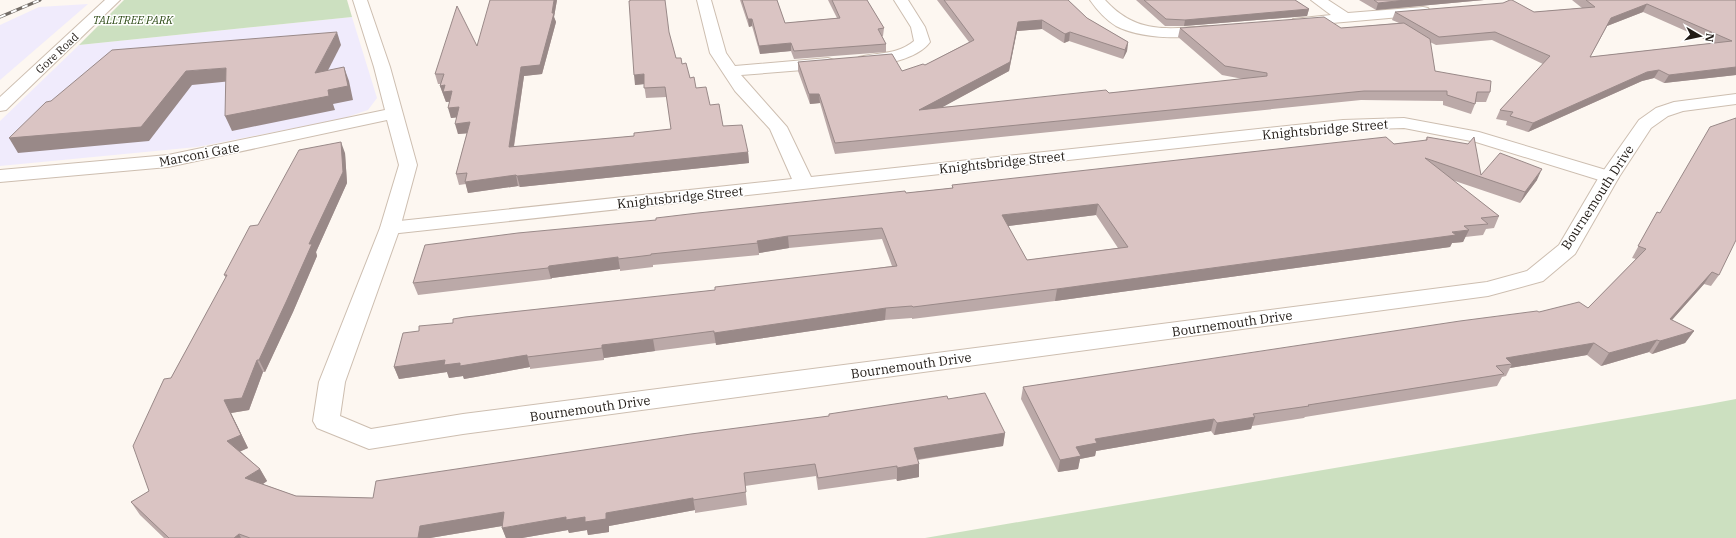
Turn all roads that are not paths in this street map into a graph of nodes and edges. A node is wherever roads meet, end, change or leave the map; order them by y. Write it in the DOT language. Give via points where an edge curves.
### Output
graph roads {
  1 [pos="113,0"];
  2 [pos="360,0"];
  3 [pos="704,0"];
  4 [pos="901,0"];
  5 [pos="1097,0"];
  6 [pos="1318,0"];
  7 [pos="1438,10"];
  8 [pos="1346,18"];
  9 [pos="1284,24"];
  10 [pos="1222,29"];
  11 [pos="730,71"];
  12 [pos="1736,100"];
  13 [pos="0,106"];
  14 [pos="394,113"];
  15 [pos="0,176"];
  16 [pos="1609,177"];
  17 [pos="804,184"];
  18 [pos="390,228"];
  1 -- 13 [label="street, Gore Road"];
  2 -- 14 [label="street, Bournemouth Drive"];
  3 -- 11 [label="street" via="718,53"];
  4 -- 11 [label="street" via="918,27 922,42 912,52 889,58"];
  5 -- 10 [label="street" via="1110,15 1123,23 1146,30 1184,32"];
  6 -- 8 [label="street"];
  7 -- 8 [label="street"];
  8 -- 9 [label="street"];
  11 -- 17 [label="street" via="741,87 778,126"];
  12 -- 16 [label="street, Bournemouth Drive" via="1680,106 1662,112 1645,124"];
  14 -- 15 [label="street, Marconi Gate" via="168,161"];
  14 -- 18 [label="street, Bournemouth Drive" via="408,165"];
  16 -- 17 [label="street, Knightsbridge Street" via="1479,137 1404,123 1343,125"];
  16 -- 18 [label="street, Bournemouth Drive" via="1567,249 1535,276 1488,289 463,424 369,439 326,420 332,382"];
  17 -- 18 [label="street, Knightsbridge Street"];
}
